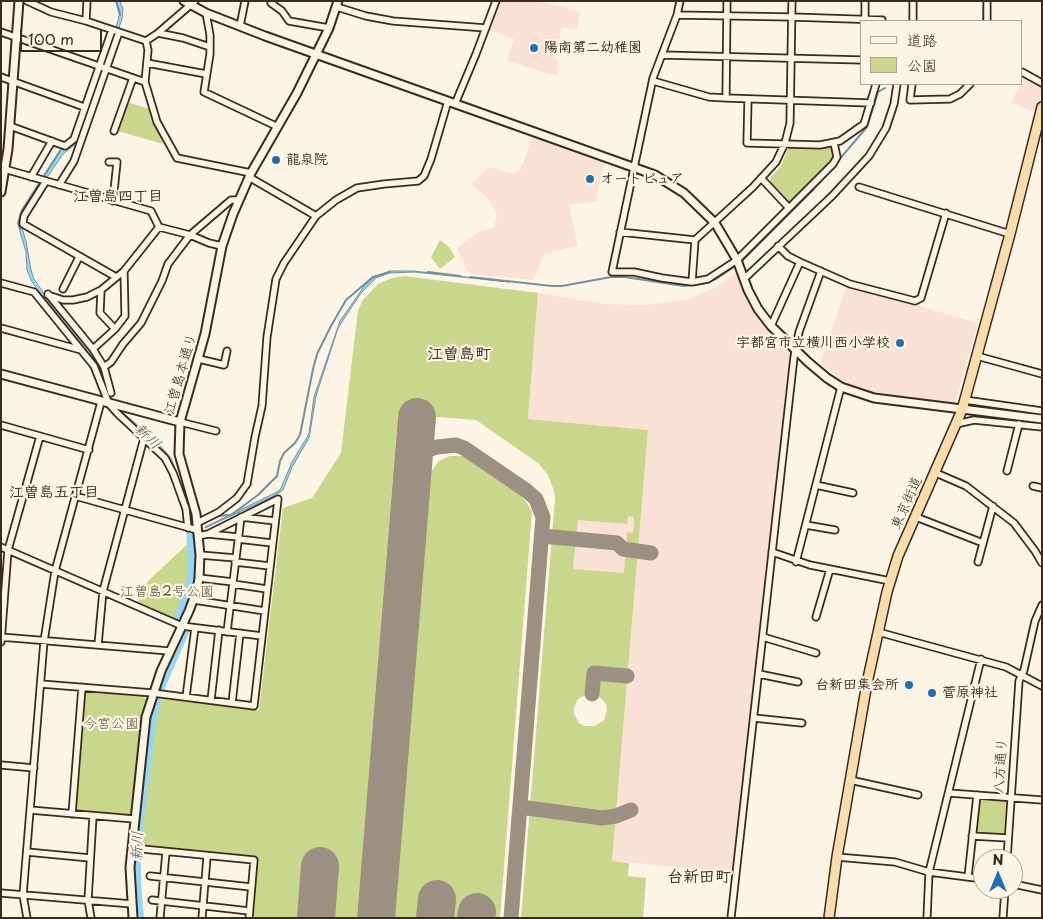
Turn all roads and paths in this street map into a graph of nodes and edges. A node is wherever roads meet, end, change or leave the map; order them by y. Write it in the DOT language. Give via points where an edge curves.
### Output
graph roads {
  1 [pos="19,1"];
  2 [pos="27,1"];
  3 [pos="87,1"];
  4 [pos="245,1"];
  5 [pos="272,1"];
  6 [pos="496,1"];
  7 [pos="680,1"];
  8 [pos="727,1"];
  9 [pos="792,1"];
  10 [pos="865,1"];
  11 [pos="913,1"];
  12 [pos="987,1"];
  13 [pos="190,2"];
  14 [pos="338,4"];
  15 [pos="206,13"];
  16 [pos="677,15"];
  17 [pos="726,16"];
  18 [pos="792,17"];
  19 [pos="865,19"];
  20 [pos="882,20"];
  21 [pos="913,20"];
  22 [pos="987,20"];
  23 [pos="86,21"];
  24 [pos="240,26"];
  25 [pos="329,28"];
  26 [pos="486,28"];
  27 [pos="112,30"];
  28 [pos="1,32"];
  29 [pos="119,32"];
  30 [pos="158,33"];
  31 [pos="16,38"];
  32 [pos="146,41"];
  33 [pos="210,46"];
  34 [pos="316,54"];
  35 [pos="662,55"];
  36 [pos="726,56"];
  37 [pos="791,58"];
  38 [pos="860,60"];
  39 [pos="146,63"];
  40 [pos="103,68"];
  41 [pos="1023,73"];
  42 [pos="206,74"];
  43 [pos="1,77"];
  44 [pos="133,78"];
  45 [pos="13,81"];
  46 [pos="653,81"];
  47 [pos="145,82"];
  48 [pos="1042,83"];
  49 [pos="876,85"];
  50 [pos="896,85"];
  51 [pos="912,85"];
  52 [pos="969,85"];
  53 [pos="726,98"];
  54 [pos="748,99"];
  55 [pos="790,101"];
  56 [pos="452,102"];
  57 [pos="871,103"];
  58 [pos="84,107"];
  59 [pos="1042,107"];
  60 [pos="10,126"];
  61 [pos="278,127"];
  62 [pos="114,131"];
  63 [pos="52,141"];
  64 [pos="834,142"];
  65 [pos="785,143"];
  66 [pos="109,162"];
  67 [pos="634,167"];
  68 [pos="4,169"];
  69 [pos="250,175"];
  70 [pos="31,177"];
  71 [pos="762,178"];
  72 [pos="46,181"];
  73 [pos="59,185"];
  74 [pos="859,187"];
  75 [pos="1,192"];
  76 [pos="238,200"];
  77 [pos="113,201"];
  78 [pos="789,208"];
  79 [pos="946,213"];
  80 [pos="316,216"];
  81 [pos="715,223"];
  82 [pos="159,227"];
  83 [pos="620,232"];
  84 [pos="1010,234"];
  85 [pos="190,235"];
  86 [pos="695,240"];
  87 [pos="222,246"];
  88 [pos="778,246"];
  89 [pos="79,257"];
  90 [pos="737,260"];
  91 [pos="800,262"];
  92 [pos="124,271"];
  93 [pos="821,271"];
  94 [pos="116,277"];
  95 [pos="744,279"];
  96 [pos="692,282"];
  97 [pos="1,283"];
  98 [pos="64,289"];
  99 [pos="101,290"];
  100 [pos="771,326"];
  101 [pos="1,328"];
  102 [pos="115,329"];
  103 [pos="93,349"];
  104 [pos="796,349"];
  105 [pos="81,350"];
  106 [pos="227,351"];
  107 [pos="977,356"];
  108 [pos="198,359"];
  109 [pos="104,367"];
  110 [pos="1,374"];
  111 [pos="1042,374"];
  112 [pos="841,386"];
  113 [pos="111,394"];
  114 [pos="965,400"];
  115 [pos="101,402"];
  116 [pos="109,404"];
  117 [pos="962,410"];
  118 [pos="1042,411"];
  119 [pos="1042,419"];
  120 [pos="180,422"];
  121 [pos="956,424"];
  122 [pos="1019,424"];
  123 [pos="1,425"];
  124 [pos="1042,427"];
  125 [pos="216,431"];
  126 [pos="40,436"];
  127 [pos="144,438"];
  128 [pos="88,450"];
  129 [pos="1008,472"];
  130 [pos="936,473"];
  131 [pos="816,485"];
  132 [pos="1033,486"];
  133 [pos="1042,488"];
  134 [pos="853,493"];
  135 [pos="75,496"];
  136 [pos="993,506"];
  137 [pos="126,509"];
  138 [pos="916,516"];
  139 [pos="241,517"];
  140 [pos="275,521"];
  141 [pos="806,525"];
  142 [pos="188,528"];
  143 [pos="197,530"];
  144 [pos="835,530"];
  145 [pos="208,534"];
  146 [pos="238,538"];
  147 [pos="983,542"];
  148 [pos="272,543"];
  149 [pos="1,547"];
  150 [pos="8,550"];
  151 [pos="772,552"];
  152 [pos="200,555"];
  153 [pos="236,560"];
  154 [pos="796,562"];
  155 [pos="978,562"];
  156 [pos="1042,564"];
  157 [pos="270,566"];
  158 [pos="830,569"];
  159 [pos="55,570"];
  160 [pos="199,578"];
  161 [pos="890,581"];
  162 [pos="233,583"];
  163 [pos="267,589"];
  164 [pos="103,591"];
  165 [pos="194,600"];
  166 [pos="1042,604"];
  167 [pos="230,606"];
  168 [pos="265,611"];
  169 [pos="816,617"];
  170 [pos="182,626"];
  171 [pos="195,628"];
  172 [pos="219,630"];
  173 [pos="227,632"];
  174 [pos="878,632"];
  175 [pos="240,633"];
  176 [pos="262,636"];
  177 [pos="2,637"];
  178 [pos="763,637"];
  179 [pos="44,641"];
  180 [pos="1,642"];
  181 [pos="98,645"];
  182 [pos="169,652"];
  183 [pos="816,653"];
  184 [pos="981,659"];
  185 [pos="759,674"];
  186 [pos="1021,674"];
  187 [pos="798,682"];
  188 [pos="41,684"];
  189 [pos="1042,686"];
  190 [pos="82,687"];
  191 [pos="153,693"];
  192 [pos="186,698"];
  193 [pos="211,700"];
  194 [pos="232,703"];
  195 [pos="754,718"];
  196 [pos="802,723"];
  197 [pos="1,765"];
  198 [pos="34,768"];
  199 [pos="850,780"];
  200 [pos="949,793"];
  201 [pos="918,795"];
  202 [pos="977,795"];
  203 [pos="1011,798"];
  204 [pos="1042,800"];
  205 [pos="30,810"];
  206 [pos="72,814"];
  207 [pos="93,816"];
  208 [pos="134,819"];
  209 [pos="972,836"];
  210 [pos="1008,838"];
  211 [pos="132,848"];
  212 [pos="1007,849"];
  213 [pos="27,852"];
  214 [pos="166,852"];
  215 [pos="207,857"];
  216 [pos="837,857"];
  217 [pos="90,858"];
  218 [pos="929,872"];
  219 [pos="150,876"];
  220 [pos="968,877"];
  221 [pos="164,878"];
  222 [pos="973,878"];
  223 [pos="205,882"];
  224 [pos="1023,886"];
  225 [pos="252,887"];
  226 [pos="1042,890"];
  227 [pos="1,893"];
  228 [pos="24,895"];
  229 [pos="1004,899"];
  230 [pos="88,900"];
  231 [pos="152,900"];
  232 [pos="162,901"];
  233 [pos="132,904"];
  234 [pos="203,906"];
  235 [pos="249,915"];
  236 [pos="27,918"];
  237 [pos="91,918"];
  238 [pos="133,918"];
  239 [pos="160,918"];
  240 [pos="202,918"];
  241 [pos="731,918"];
  242 [pos="829,918"];
  243 [pos="927,918"];
  244 [pos="1003,918"];
  1 -- 31 [label="street"];
  2 -- 23 [label="street" via="51,12"];
  3 -- 23 [label="street"];
  4 -- 24 [label="street"];
  5 -- 25 [label="street" via="289,21"];
  6 -- 26 [label="street"];
  7 -- 16 [label="street"];
  8 -- 17 [label="street"];
  9 -- 18 [label="street"];
  10 -- 19 [label="street"];
  11 -- 21 [label="street"];
  12 -- 22 [label="street"];
  13 -- 15 [label="street"];
  13 -- 30 [label="street"];
  14 -- 25 [label="street, 江曽島本通り"];
  14 -- 26 [label="street" via="366,16 392,21"];
  15 -- 24 [label="street"];
  15 -- 33 [label="street"];
  16 -- 17 [label="street"];
  16 -- 35 [label="street"];
  17 -- 18 [label="street"];
  17 -- 36 [label="street"];
  18 -- 19 [label="street"];
  18 -- 37 [label="street"];
  19 -- 20 [label="street"];
  23 -- 27 [label="street"];
  24 -- 34 [label="street"];
  25 -- 34 [label="street, 江曽島本通り"];
  26 -- 56 [label="street"];
  27 -- 29 [label="street"];
  27 -- 40 [label="street"];
  28 -- 31 [label="street"];
  29 -- 32 [label="street"];
  29 -- 40 [label="street"];
  30 -- 32 [label="street"];
  30 -- 33 [label="street"];
  31 -- 40 [label="street"];
  31 -- 45 [label="street"];
  32 -- 39 [label="street"];
  33 -- 42 [label="street"];
  34 -- 56 [label="street"];
  34 -- 61 [label="street, 江曽島本通り"];
  35 -- 36 [label="street"];
  35 -- 46 [label="street"];
  36 -- 37 [label="street"];
  36 -- 53 [label="street"];
  37 -- 38 [label="street"];
  37 -- 55 [label="street"];
  39 -- 42 [label="street"];
  39 -- 47 [label="street"];
  40 -- 44 [label="street"];
  40 -- 58 [label="street"];
  40 -- 73 [label="street" via="74,161"];
  41 -- 48 [label="street"];
  42 -- 61 [label="street" via="204,92"];
  43 -- 45 [label="street"];
  44 -- 47 [label="street"];
  44 -- 62 [label="street"];
  45 -- 58 [label="street"];
  45 -- 60 [label="street"];
  46 -- 53 [label="street" via="709,98"];
  46 -- 67 [label="street"];
  47 -- 69 [label="street" via="157,122 177,158"];
  49 -- 57 [label="street"];
  50 -- 88 [label="street" via="886,128 869,156"];
  51 -- 52 [label="street" via="910,100 950,99"];
  53 -- 54 [label="street"];
  54 -- 55 [label="street"];
  54 -- 65 [label="street" via="747,143"];
  55 -- 57 [label="street"];
  55 -- 65 [label="street" via="790,123"];
  56 -- 67 [label="street"];
  56 -- 80 [label="street" via="424,176 418,181 357,188"];
  57 -- 64 [label="street" via="864,124"];
  58 -- 63 [label="street" via="74,139 65,146"];
  59 -- 84 [label="highway, 東京街道"];
  60 -- 63 [label="street"];
  60 -- 68 [label="street"];
  61 -- 69 [label="street, 江曽島本通り"];
  63 -- 70 [label="street"];
  64 -- 65 [label="street" via="820,145"];
  64 -- 78 [label="street" via="837,157 833,164"];
  65 -- 71 [label="street" via="776,162"];
  66 -- 77 [label="street" via="116,162"];
  67 -- 81 [label="street" via="655,175 684,193"];
  67 -- 83 [label="street"];
  68 -- 70 [label="street"];
  68 -- 75 [label="street"];
  69 -- 76 [label="street, 江曽島本通り"];
  69 -- 80 [label="street"];
  70 -- 72 [label="street"];
  71 -- 78 [label="street"];
  71 -- 81 [label="street"];
  72 -- 73 [label="street"];
  72 -- 89 [label="street" via="24,216 23,224"];
  73 -- 77 [label="street"];
  74 -- 79 [label="street"];
  76 -- 85 [label="street" via="232,200"];
  76 -- 87 [label="street, 江曽島本通り"];
  77 -- 82 [label="street" via="151,212"];
  78 -- 90 [label="street"];
  79 -- 84 [label="street"];
  79 -- 93 [label="street" via="920,298 915,301 850,284"];
  80 -- 143 [label="street" via="276,280 266,337 262,406 248,484 237,498"];
  81 -- 86 [label="street"];
  81 -- 90 [label="street"];
  82 -- 85 [label="street"];
  82 -- 92 [label="street"];
  83 -- 86 [label="street"];
  83 -- 96 [label="street" via="612,272 634,272"];
  84 -- 107 [label="highway, 東京街道"];
  85 -- 87 [label="street"];
  85 -- 109 [label="street" via="168,264 141,323"];
  86 -- 96 [label="street"];
  87 -- 108 [label="street, 江曽島本通り" via="206,334"];
  88 -- 91 [label="street"];
  88 -- 95 [label="street"];
  89 -- 94 [label="street"];
  89 -- 98 [label="street"];
  90 -- 95 [label="street"];
  90 -- 96 [label="street" via="708,278"];
  91 -- 93 [label="street"];
  91 -- 100 [label="street"];
  92 -- 94 [label="street"];
  92 -- 102 [label="street" via="125,316"];
  93 -- 104 [label="street"];
  94 -- 99 [label="street"];
  95 -- 100 [label="street" via="758,309"];
  97 -- 105 [label="street" via="34,292"];
  99 -- 102 [label="street" via="100,313"];
  99 -- 103 [label="street" via="74,300 48,294"];
  100 -- 104 [label="street"];
  101 -- 105 [label="street"];
  102 -- 103 [label="street"];
  103 -- 109 [label="street"];
  104 -- 112 [label="street" via="827,378"];
  104 -- 151 [label="street"];
  105 -- 116 [label="street" via="94,366"];
  106 -- 108 [label="street" via="224,365"];
  107 -- 111 [label="street"];
  107 -- 114 [label="highway, 東京街道"];
  108 -- 120 [label="street, 江曽島本通り"];
  109 -- 113 [label="street"];
  110 -- 115 [label="street"];
  112 -- 117 [label="street" via="874,398"];
  112 -- 131 [label="street"];
  114 -- 117 [label="highway, 東京街道"];
  114 -- 118 [label="street"];
  115 -- 116 [label="street"];
  115 -- 128 [label="street"];
  116 -- 120 [label="street"];
  116 -- 127 [label="street"];
  117 -- 119 [label="street"];
  117 -- 121 [label="highway, 東京街道"];
  120 -- 125 [label="street"];
  120 -- 143 [label="street, 江曽島本通り" via="179,454"];
  121 -- 122 [label="street" via="974,420"];
  121 -- 130 [label="highway, 東京街道"];
  122 -- 124 [label="street"];
  122 -- 129 [label="street"];
  123 -- 126 [label="street"];
  126 -- 128 [label="street"];
  126 -- 150 [label="street"];
  127 -- 137 [label="street"];
  127 -- 142 [label="street" via="165,458 173,473 186,509"];
  128 -- 135 [label="street"];
  130 -- 136 [label="street" via="966,486"];
  130 -- 138 [label="highway, 東京街道"];
  131 -- 134 [label="street"];
  131 -- 141 [label="street"];
  132 -- 133 [label="street"];
  135 -- 137 [label="street"];
  135 -- 159 [label="street"];
  136 -- 147 [label="street"];
  136 -- 156 [label="street" via="1014,523"];
  137 -- 142 [label="street"];
  137 -- 164 [label="street"];
  138 -- 147 [label="street"];
  138 -- 161 [label="highway, 東京街道"];
  139 -- 140 [label="street"];
  139 -- 140 [label="street" via="278,499"];
  139 -- 145 [label="street"];
  139 -- 146 [label="street"];
  140 -- 148 [label="street"];
  141 -- 144 [label="street"];
  141 -- 154 [label="street"];
  142 -- 143 [label="street"];
  143 -- 145 [label="street"];
  143 -- 152 [label="street, 江曽島本通り"];
  145 -- 146 [label="street"];
  146 -- 148 [label="street"];
  146 -- 153 [label="street"];
  147 -- 155 [label="street"];
  148 -- 157 [label="street"];
  149 -- 150 [label="street"];
  150 -- 159 [label="street"];
  150 -- 177 [label="street"];
  151 -- 154 [label="street"];
  151 -- 178 [label="street"];
  152 -- 153 [label="street"];
  152 -- 160 [label="street, 江曽島本通り"];
  153 -- 157 [label="street"];
  153 -- 162 [label="street"];
  154 -- 158 [label="street"];
  157 -- 163 [label="street"];
  158 -- 161 [label="street"];
  158 -- 169 [label="street"];
  159 -- 164 [label="street"];
  159 -- 179 [label="street"];
  160 -- 162 [label="street"];
  160 -- 165 [label="street, 江曽島本通り"];
  161 -- 174 [label="highway, 東京街道"];
  162 -- 163 [label="street"];
  162 -- 167 [label="street"];
  163 -- 168 [label="street"];
  164 -- 170 [label="street"];
  164 -- 181 [label="street"];
  165 -- 167 [label="street"];
  165 -- 170 [label="street, 江曽島本通り"];
  166 -- 186 [label="street, 八方通り"];
  167 -- 168 [label="street"];
  167 -- 173 [label="street"];
  168 -- 176 [label="street"];
  170 -- 171 [label="street"];
  170 -- 182 [label="street, 江曽島本通り"];
  171 -- 172 [label="street"];
  171 -- 192 [label="street"];
  172 -- 173 [label="street"];
  172 -- 193 [label="street"];
  173 -- 175 [label="street"];
  174 -- 184 [label="street"];
  174 -- 199 [label="highway, 東京街道"];
  175 -- 176 [label="street"];
  175 -- 194 [label="street"];
  176 -- 194 [label="street" via="254,706"];
  177 -- 179 [label="street"];
  177 -- 180 [label="street"];
  178 -- 183 [label="street"];
  178 -- 185 [label="street"];
  179 -- 181 [label="street"];
  179 -- 188 [label="street"];
  181 -- 182 [label="street"];
  182 -- 191 [label="street, 江曽島本通り"];
  184 -- 186 [label="street"];
  184 -- 200 [label="street"];
  185 -- 187 [label="street"];
  185 -- 195 [label="street"];
  186 -- 189 [label="street"];
  186 -- 203 [label="street, 八方通り"];
  188 -- 190 [label="street"];
  188 -- 198 [label="street"];
  190 -- 191 [label="street"];
  190 -- 206 [label="street"];
  191 -- 192 [label="street"];
  191 -- 208 [label="street, 江曽島本通り" via="145,723"];
  192 -- 193 [label="street"];
  193 -- 194 [label="street"];
  195 -- 196 [label="street"];
  195 -- 241 [label="street"];
  197 -- 198 [label="street"];
  198 -- 205 [label="street"];
  199 -- 201 [label="street"];
  199 -- 216 [label="highway, 東京街道"];
  200 -- 202 [label="street"];
  200 -- 218 [label="street"];
  202 -- 203 [label="street"];
  202 -- 209 [label="street"];
  203 -- 204 [label="street"];
  203 -- 210 [label="street, 八方通り"];
  205 -- 206 [label="street"];
  205 -- 213 [label="street"];
  206 -- 207 [label="street"];
  207 -- 208 [label="street"];
  207 -- 217 [label="street"];
  208 -- 211 [label="street, 江曽島本通り"];
  209 -- 210 [label="street"];
  209 -- 220 [label="street"];
  210 -- 212 [label="street, 八方通り"];
  211 -- 214 [label="street"];
  211 -- 233 [label="street, 江曽島本通り"];
  213 -- 217 [label="street"];
  213 -- 228 [label="street"];
  214 -- 215 [label="street"];
  214 -- 221 [label="street"];
  215 -- 223 [label="street"];
  215 -- 225 [label="street" via="254,860"];
  216 -- 218 [label="street" via="895,862"];
  216 -- 242 [label="highway, 東京街道"];
  217 -- 230 [label="street"];
  218 -- 220 [label="street"];
  218 -- 243 [label="street"];
  219 -- 221 [label="street"];
  220 -- 222 [label="street"];
  221 -- 223 [label="street"];
  221 -- 232 [label="street"];
  223 -- 225 [label="street"];
  223 -- 234 [label="street"];
  224 -- 226 [label="street"];
  225 -- 235 [label="street"];
  227 -- 228 [label="street"];
  228 -- 230 [label="street"];
  228 -- 236 [label="street"];
  229 -- 244 [label="street"];
  230 -- 233 [label="street"];
  230 -- 237 [label="street"];
  231 -- 232 [label="street"];
  232 -- 234 [label="street"];
  232 -- 239 [label="street"];
  233 -- 238 [label="street, 江曽島本通り"];
  234 -- 235 [label="street"];
  234 -- 240 [label="street"];
}
